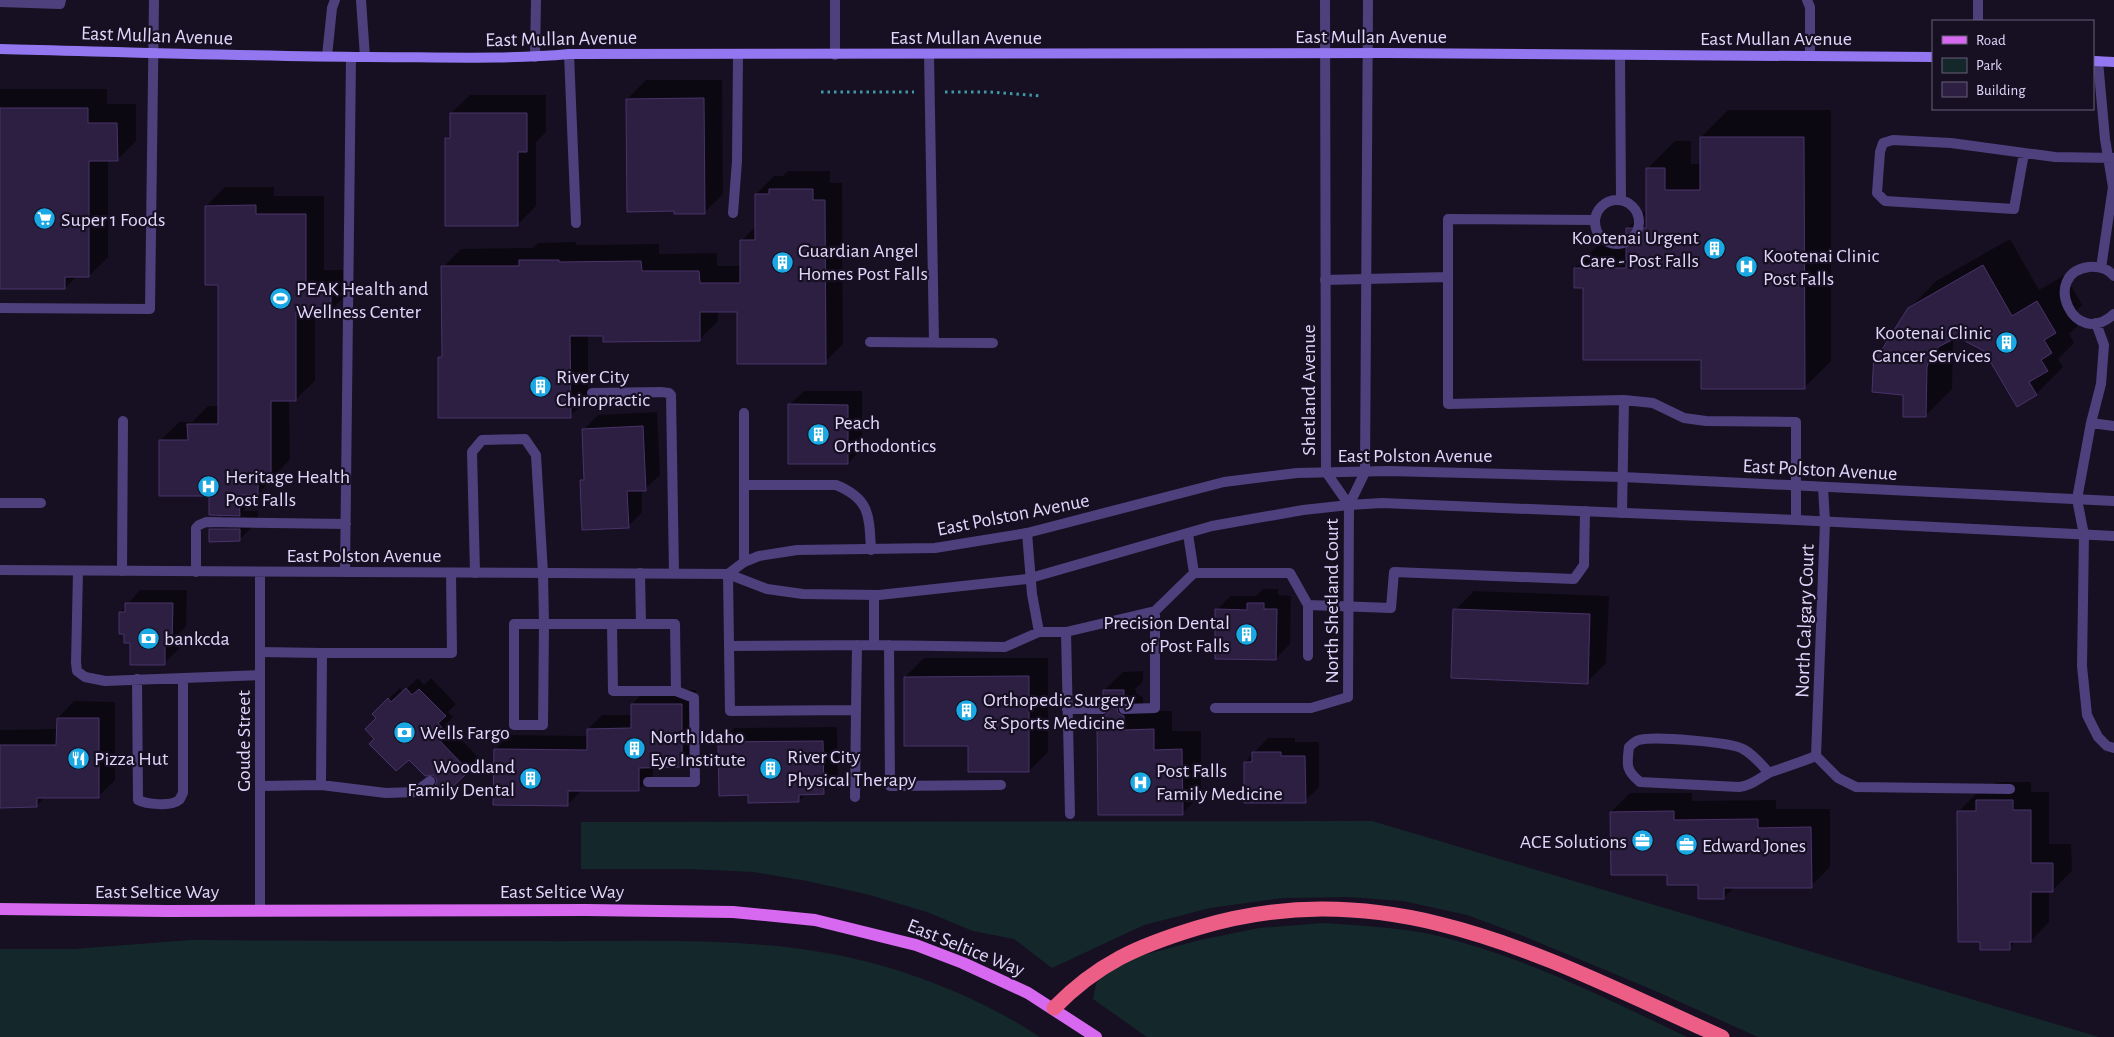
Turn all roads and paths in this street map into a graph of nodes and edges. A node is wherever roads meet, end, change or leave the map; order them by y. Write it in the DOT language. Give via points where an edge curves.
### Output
graph roads {
  1 [pos="61,0"];
  2 [pos="154,0"];
  3 [pos="335,0"];
  4 [pos="361,0"];
  5 [pos="536,0"];
  6 [pos="835,0"];
  7 [pos="1325,0"];
  8 [pos="1368,0"];
  9 [pos="1807,0"];
  10 [pos="1978,0"];
  11 [pos="0,2"];
  12 [pos="1978,20"];
  13 [pos="0,49"];
  14 [pos="155,53"];
  15 [pos="1366,53"];
  16 [pos="569,54"];
  17 [pos="738,54"];
  18 [pos="835,54"];
  19 [pos="929,54"];
  20 [pos="1325,54"];
  21 [pos="1620,54"];
  22 [pos="327,56"];
  23 [pos="1810,56"];
  24 [pos="350,57"];
  25 [pos="365,57"];
  26 [pos="535,57"];
  27 [pos="1932,57"];
  28 [pos="2095,61"];
  29 [pos="2114,62"];
  30 [pos="2024,153"];
  31 [pos="2111,158"];
  32 [pos="1621,200"];
  33 [pos="733,213"];
  34 [pos="1595,220"];
  35 [pos="576,223"];
  36 [pos="2101,268"];
  37 [pos="2114,276"];
  38 [pos="1448,277"];
  39 [pos="1366,279"];
  40 [pos="1325,280"];
  41 [pos="0,308"];
  42 [pos="2114,314"];
  43 [pos="2096,323"];
  44 [pos="870,342"];
  45 [pos="934,342"];
  46 [pos="993,343"];
  47 [pos="592,393"];
  48 [pos="1624,400"];
  49 [pos="744,413"];
  50 [pos="123,421"];
  51 [pos="2090,422"];
  52 [pos="2114,426"];
  53 [pos="1326,472"];
  54 [pos="1365,472"];
  55 [pos="1622,477"];
  56 [pos="744,485"];
  57 [pos="1797,486"];
  58 [pos="1823,487"];
  59 [pos="2077,499"];
  60 [pos="2114,501"];
  61 [pos="0,503"];
  62 [pos="41,503"];
  63 [pos="1349,504"];
  64 [pos="1585,511"];
  65 [pos="1622,513"];
  66 [pos="1796,520"];
  67 [pos="1825,522"];
  68 [pos="346,524"];
  69 [pos="1027,533"];
  70 [pos="1188,534"];
  71 [pos="2084,535"];
  72 [pos="2114,536"];
  73 [pos="871,550"];
  74 [pos="744,562"];
  75 [pos="0,570"];
  76 [pos="78,571"];
  77 [pos="122,572"];
  78 [pos="196,572"];
  79 [pos="260,572"];
  80 [pos="345,572"];
  81 [pos="451,572"];
  82 [pos="475,572"];
  83 [pos="543,573"];
  84 [pos="640,573"];
  85 [pos="674,573"];
  86 [pos="1194,573"];
  87 [pos="728,574"];
  88 [pos="1031,578"];
  89 [pos="874,595"];
  90 [pos="1308,605"];
  91 [pos="1348,606"];
  92 [pos="1155,611"];
  93 [pos="544,624"];
  94 [pos="612,624"];
  95 [pos="641,624"];
  96 [pos="1039,632"];
  97 [pos="1066,632"];
  98 [pos="857,645"];
  99 [pos="874,645"];
  100 [pos="889,645"];
  101 [pos="729,646"];
  102 [pos="260,652"];
  103 [pos="322,653"];
  104 [pos="1308,656"];
  105 [pos="260,675"];
  106 [pos="183,678"];
  107 [pos="137,679"];
  108 [pos="676,691"];
  109 [pos="1215,708"];
  110 [pos="1067,709"];
  111 [pos="1103,709"];
  112 [pos="1124,709"];
  113 [pos="856,710"];
  114 [pos="2114,748"];
  115 [pos="1816,756"];
  116 [pos="1769,773"];
  117 [pos="430,781"];
  118 [pos="648,782"];
  119 [pos="321,785"];
  120 [pos="1001,785"];
  121 [pos="260,786"];
  122 [pos="2010,789"];
  123 [pos="856,797"];
  124 [pos="1070,814"];
  125 [pos="0,909"];
  126 [pos="260,910"];
  127 [pos="1054,1008"];
  128 [pos="1096,1037"];
  129 [pos="1722,1037"];
  1 -- 11 [label="street" via="60,4"];
  2 -- 14 [label="street"];
  3 -- 22 [label="street"];
  4 -- 25 [label="street"];
  5 -- 26 [label="street"];
  6 -- 18 [label="street"];
  7 -- 20 [label="street, Shetland Avenue"];
  8 -- 15 [label="street"];
  9 -- 23 [label="street" via="1810,7"];
  10 -- 12 [label="street"];
  13 -- 14 [label="main road, East Mullan Avenue"];
  14 -- 22 [label="main road, East Mullan Avenue"];
  14 -- 41 [label="street" via="150,310"];
  15 -- 20 [label="main road, East Mullan Avenue"];
  15 -- 21 [label="main road, East Mullan Avenue"];
  15 -- 39 [label="street"];
  16 -- 17 [label="main road, East Mullan Avenue"];
  16 -- 26 [label="main road, East Mullan Avenue"];
  16 -- 35 [label="street"];
  17 -- 18 [label="main road, East Mullan Avenue"];
  17 -- 33 [label="street"];
  18 -- 19 [label="main road, East Mullan Avenue"];
  19 -- 20 [label="main road, East Mullan Avenue"];
  19 -- 45 [label="street"];
  20 -- 40 [label="street, Shetland Avenue"];
  21 -- 23 [label="main road, East Mullan Avenue"];
  21 -- 32 [label="street"];
  22 -- 24 [label="main road, East Mullan Avenue"];
  23 -- 27 [label="main road, East Mullan Avenue"];
  24 -- 25 [label="main road, East Mullan Avenue"];
  24 -- 68 [label="street"];
  25 -- 26 [label="main road, East Mullan Avenue"];
  28 -- 29 [label="main road"];
  28 -- 31 [label="street"];
  30 -- 30 [label="street" via="1951,143 1893,140 1882,143 1877,193 1885,201 2014,209"];
  30 -- 31 [label="street"];
  31 -- 36 [label="street" via="2112,187"];
  32 -- 34 [label="street" via="1601,206"];
  32 -- 34 [label="street" via="1634,207 1638,214 1638,228 1630,240 1616,244 1609,242 1598,234"];
  34 -- 38 [label="street" via="1448,219"];
  36 -- 37 [label="street"];
  36 -- 43 [label="street" via="2082,269 2074,274 2065,289 2064,298 2072,314 2087,323"];
  38 -- 39 [label="street"];
  38 -- 48 [label="street" via="1448,404"];
  39 -- 40 [label="street"];
  39 -- 54 [label="street"];
  40 -- 53 [label="street, Shetland Avenue"];
  42 -- 43 [label="street"];
  43 -- 51 [label="street" via="2104,344 2101,384"];
  44 -- 45 [label="street"];
  45 -- 46 [label="street"];
  47 -- 85 [label="street" via="661,392 671,395"];
  48 -- 55 [label="street"];
  48 -- 57 [label="street" via="1652,403 1684,418 1706,421 1796,422"];
  49 -- 56 [label="street"];
  50 -- 77 [label="street"];
  51 -- 52 [label="street"];
  51 -- 59 [label="street"];
  53 -- 54 [label="street, East Polston Avenue"];
  53 -- 63 [label="street, Shetland Avenue"];
  53 -- 69 [label="street, East Polston Avenue" via="1224,482"];
  54 -- 55 [label="street, East Polston Avenue"];
  54 -- 63 [label="street"];
  55 -- 57 [label="street, East Polston Avenue"];
  55 -- 65 [label="street"];
  56 -- 73 [label="street" via="836,485 847,489 865,506"];
  56 -- 74 [label="street"];
  57 -- 58 [label="street, East Polston Avenue"];
  57 -- 66 [label="street"];
  58 -- 59 [label="street, East Polston Avenue"];
  58 -- 67 [label="street, North Calgary Court"];
  59 -- 60 [label="street, East Polston Avenue"];
  59 -- 71 [label="street"];
  61 -- 62 [label="street"];
  63 -- 64 [label="street, East Polston Avenue"];
  63 -- 70 [label="street, East Polston Avenue" via="1212,526"];
  63 -- 91 [label="street, North Shetland Court"];
  64 -- 65 [label="street, East Polston Avenue"];
  64 -- 91 [label="street" via="1584,565 1574,579 1394,572 1391,608"];
  65 -- 66 [label="street, East Polston Avenue"];
  66 -- 67 [label="street, East Polston Avenue"];
  67 -- 71 [label="street, East Polston Avenue"];
  67 -- 115 [label="street, North Calgary Court"];
  68 -- 78 [label="street" via="206,522 196,528"];
  68 -- 80 [label="street"];
  69 -- 73 [label="street, East Polston Avenue" via="935,548"];
  69 -- 88 [label="street"];
  70 -- 86 [label="street"];
  70 -- 88 [label="street, East Polston Avenue"];
  71 -- 72 [label="street, East Polston Avenue"];
  71 -- 114 [label="street" via="2082,666 2087,715 2098,736"];
  73 -- 74 [label="street, East Polston Avenue" via="797,550 759,556"];
  74 -- 87 [label="street, East Polston Avenue"];
  75 -- 76 [label="street, East Polston Avenue"];
  76 -- 77 [label="street, East Polston Avenue"];
  76 -- 107 [label="street" via="77,671 85,677 105,681"];
  77 -- 78 [label="street, East Polston Avenue"];
  78 -- 79 [label="street, East Polston Avenue"];
  79 -- 80 [label="street, East Polston Avenue"];
  79 -- 102 [label="street, Goude Street"];
  80 -- 81 [label="street, East Polston Avenue"];
  81 -- 82 [label="street, East Polston Avenue"];
  81 -- 103 [label="street" via="452,653"];
  82 -- 83 [label="street, East Polston Avenue"];
  82 -- 83 [label="street" via="472,452 482,440 525,439 536,455"];
  83 -- 84 [label="street, East Polston Avenue"];
  83 -- 93 [label="street"];
  84 -- 85 [label="street, East Polston Avenue"];
  84 -- 95 [label="street"];
  85 -- 87 [label="street, East Polston Avenue"];
  86 -- 90 [label="street" via="1290,573"];
  86 -- 92 [label="street"];
  87 -- 89 [label="street, East Polston Avenue" via="767,589 803,594"];
  87 -- 101 [label="street"];
  88 -- 89 [label="street, East Polston Avenue"];
  88 -- 96 [label="street"];
  89 -- 99 [label="street"];
  90 -- 91 [label="street"];
  90 -- 104 [label="street"];
  91 -- 109 [label="street, North Shetland Court" via="1348,697 1311,708"];
  92 -- 97 [label="street"];
  92 -- 112 [label="street" via="1155,708"];
  93 -- 93 [label="street" via="543,725 514,725 514,624"];
  93 -- 94 [label="street"];
  94 -- 95 [label="street"];
  94 -- 108 [label="street" via="613,691"];
  95 -- 108 [label="street" via="675,624"];
  96 -- 97 [label="street"];
  96 -- 100 [label="street" via="1005,647"];
  97 -- 110 [label="street"];
  98 -- 99 [label="street"];
  98 -- 101 [label="street"];
  98 -- 113 [label="street"];
  99 -- 100 [label="street"];
  100 -- 120 [label="street" via="890,786"];
  101 -- 113 [label="street" via="730,711"];
  102 -- 103 [label="street"];
  102 -- 105 [label="street, Goude Street"];
  103 -- 119 [label="street"];
  105 -- 106 [label="street"];
  105 -- 121 [label="street, Goude Street"];
  106 -- 107 [label="street"];
  106 -- 107 [label="street" via="183,793 173,803 146,804 138,800"];
  108 -- 118 [label="street" via="694,698 695,782"];
  110 -- 111 [label="street"];
  110 -- 124 [label="street"];
  113 -- 123 [label="street"];
  115 -- 116 [label="street"];
  115 -- 122 [label="street" via="1838,778 1856,787"];
  116 -- 116 [label="street" via="1750,785 1738,787 1640,782 1630,774 1627,764 1629,746 1637,740 1650,739 1730,744 1756,758"];
  117 -- 119 [label="street" via="415,792 386,793"];
  119 -- 121 [label="street"];
  121 -- 126 [label="street, Goude Street"];
  125 -- 126 [label="main road, East Seltice Way"];
  126 -- 127 [label="main road, East Seltice Way" via="733,912 815,920 924,948 998,978"];
  127 -- 128 [label="main road, East Seltice Way"];
  127 -- 129 [label="highway" via="1069,992 1112,961 1175,934 1220,921 1283,910 1371,911 1429,920 1530,951"];
}
